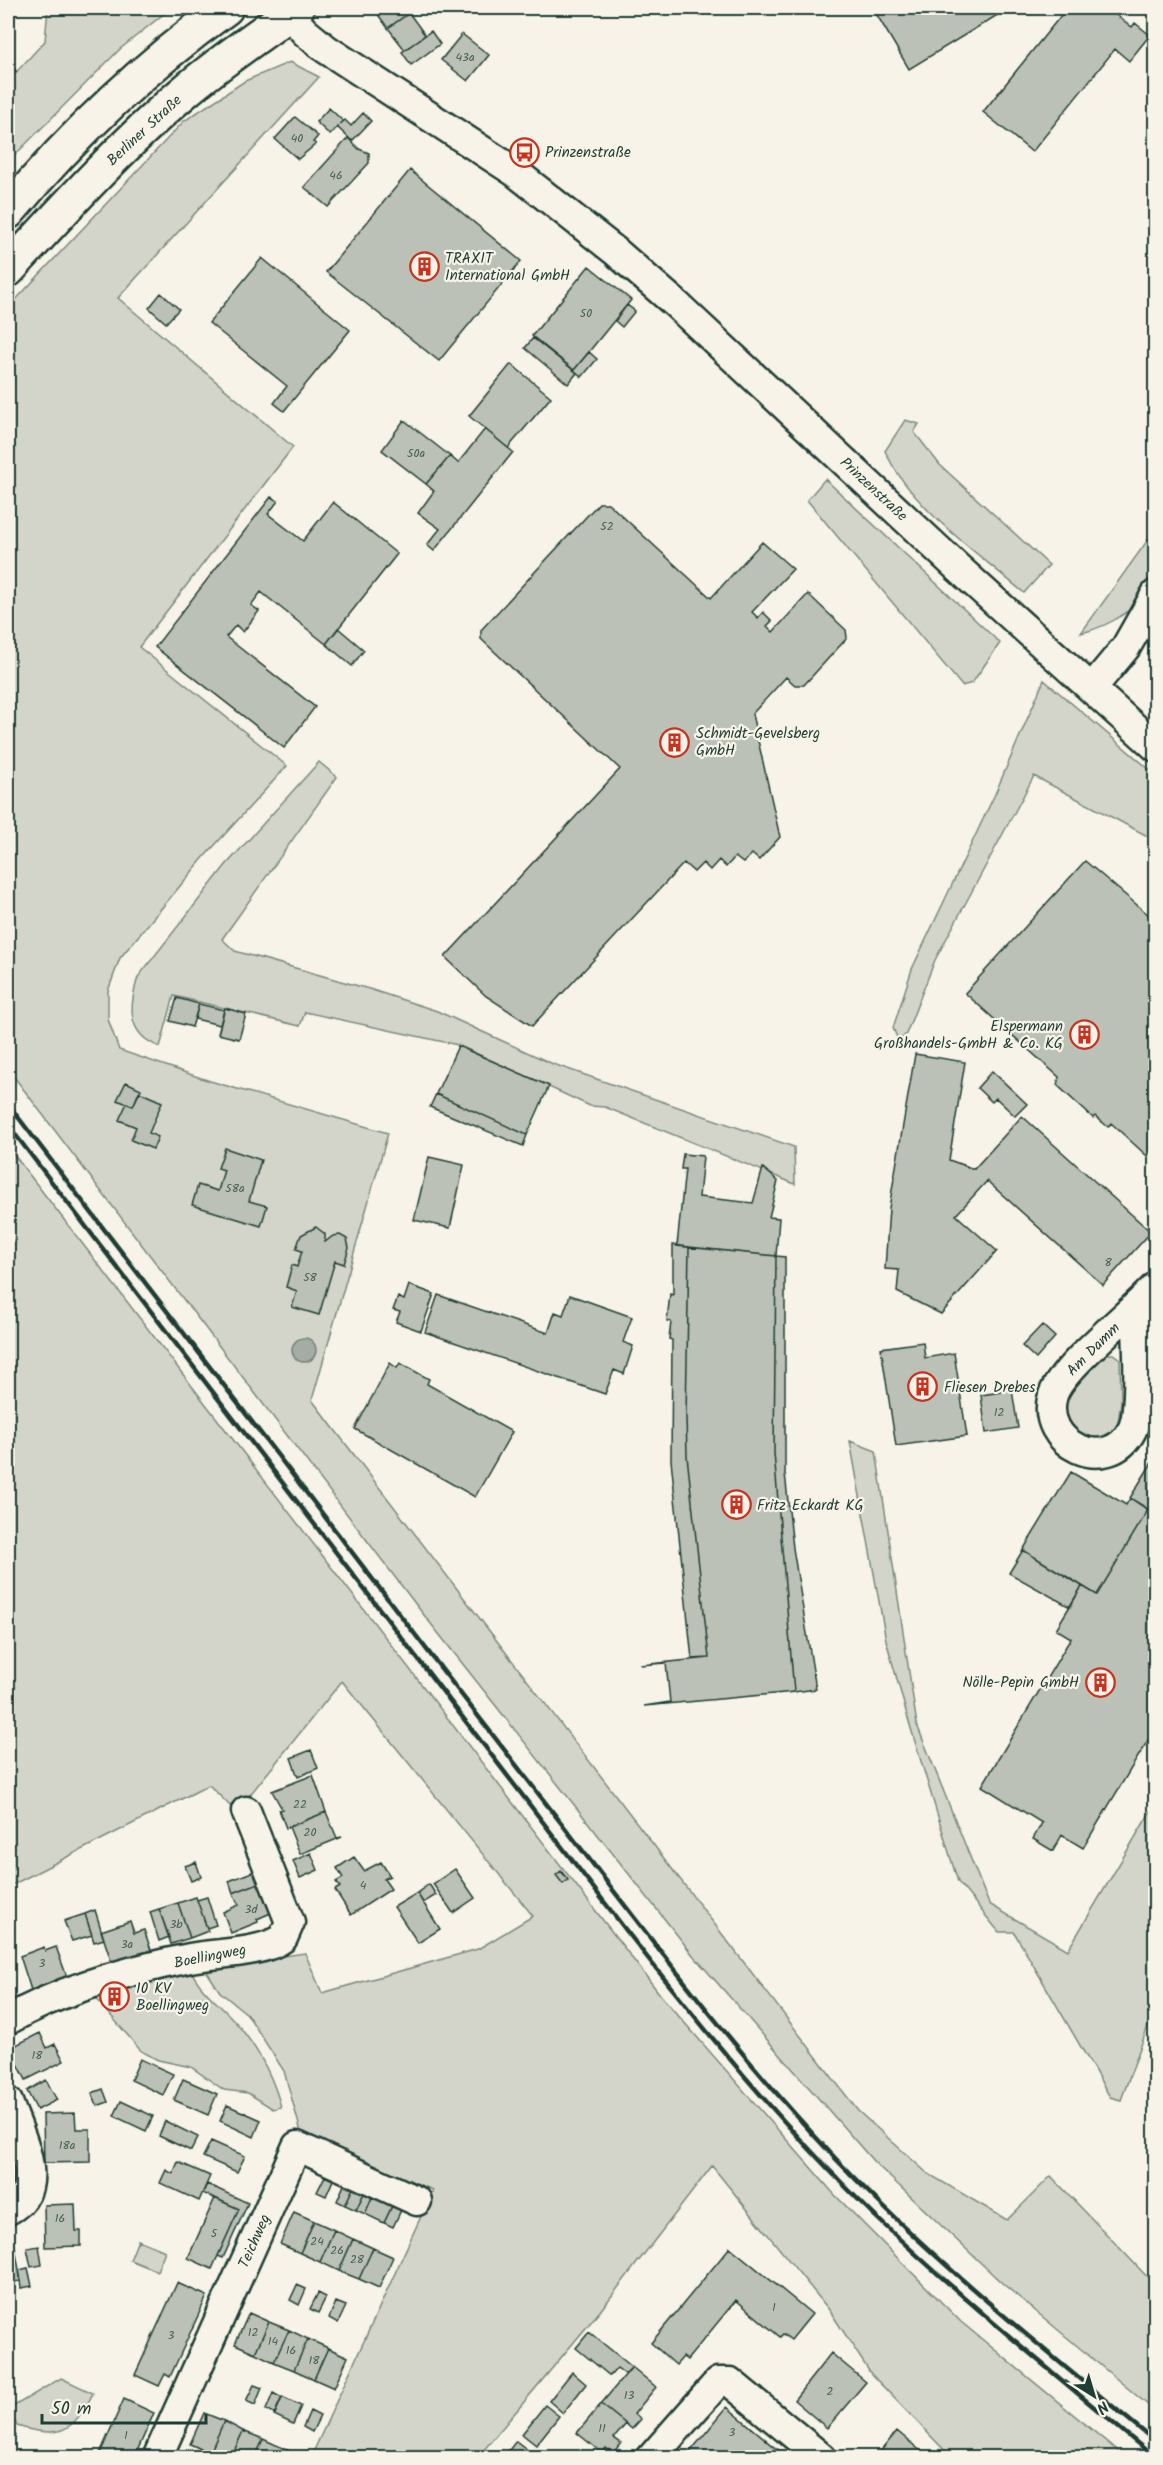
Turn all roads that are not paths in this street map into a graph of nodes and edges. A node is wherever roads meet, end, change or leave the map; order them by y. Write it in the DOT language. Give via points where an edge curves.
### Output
graph roads {
  1 [pos="226,8"];
  2 [pos="290,9"];
  3 [pos="8,212"];
  4 [pos="8,270"];
  5 [pos="1155,594"];
  6 [pos="1092,688"];
  7 [pos="1155,747"];
  8 [pos="1155,1286"];
  9 [pos="1136,1308"];
  10 [pos="246,1811"];
  11 [pos="8,2020"];
  12 [pos="8,2102"];
  13 [pos="417,2201"];
  14 [pos="8,2210"];
  15 [pos="157,2457"];
  16 [pos="651,2457"];
  17 [pos="822,2457"];
  1 -- 3 [label="main road" via="108,106"];
  2 -- 4 [label="main road, Berliner Straße" via="182,94 123,149"];
  2 -- 6 [label="street, Prinzenstraße" via="305,32 326,49 506,166 591,231 685,312 950,561"];
  5 -- 6 [label="street" via="1126,646"];
  6 -- 7 [label="street, Prinzenstraße"];
  8 -- 9 [label="street, Am Damm"];
  9 -- 9 [label="street, Am Damm" via="1092,1348 1061,1381 1053,1396 1053,1425 1081,1452 1113,1449 1131,1432 1137,1394"];
  10 -- 11 [label="street, Boellingweg" via="290,1922 283,1938 268,1945 189,1958 108,1980 36,2003"];
  12 -- 14 [label="street" via="30,2179 22,2200"];
  13 -- 15 [label="street, Teichweg" via="297,2146"];
  16 -- 17 [label="street" via="703,2396 718,2382 730,2382"];
}
